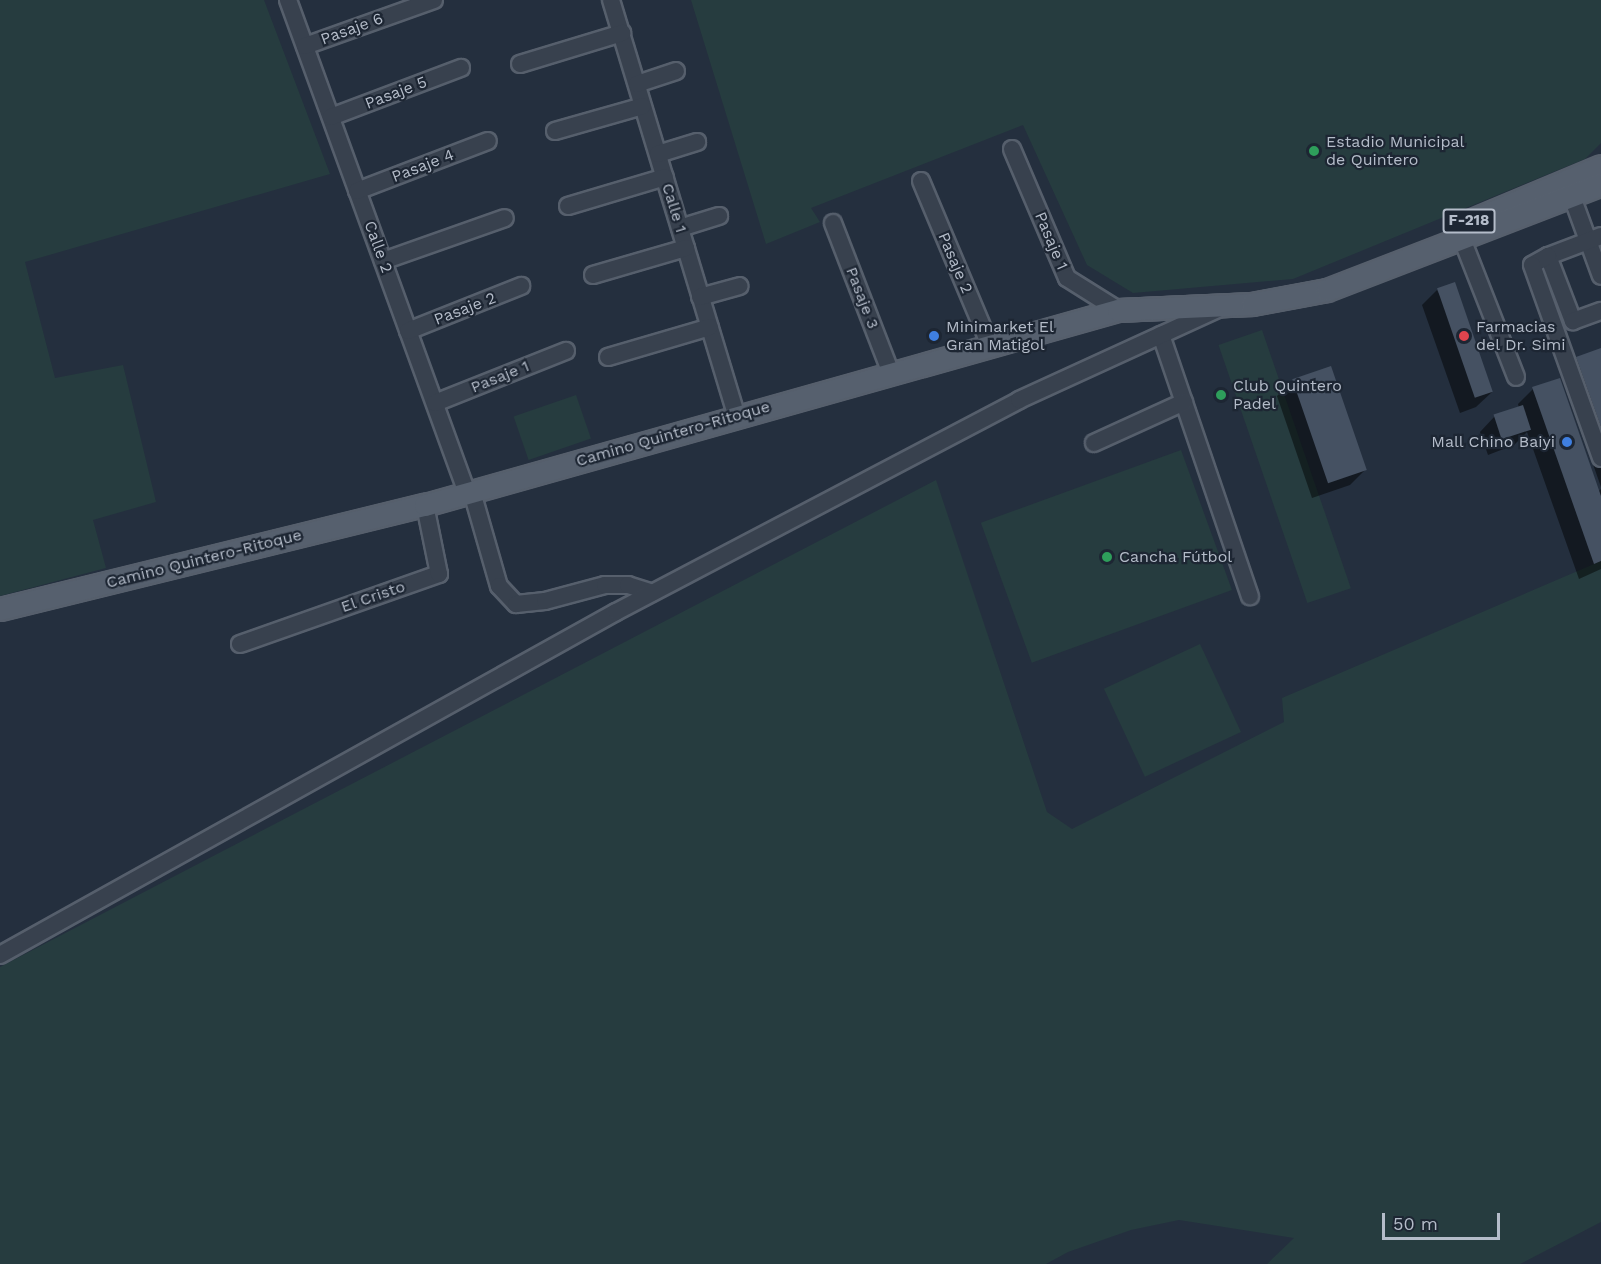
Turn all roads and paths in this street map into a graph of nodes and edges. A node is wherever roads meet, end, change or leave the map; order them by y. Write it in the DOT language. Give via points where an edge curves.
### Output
graph roads {
  1 [pos="288,0"];
  2 [pos="434,0"];
  3 [pos="611,0"];
  4 [pos="622,33"];
  5 [pos="305,46"];
  6 [pos="520,64"];
  7 [pos="461,68"];
  8 [pos="676,71"];
  9 [pos="637,84"];
  10 [pos="644,106"];
  11 [pos="331,117"];
  12 [pos="555,131"];
  13 [pos="488,141"];
  14 [pos="697,142"];
  15 [pos="1012,149"];
  16 [pos="658,154"];
  17 [pos="1598,173"];
  18 [pos="665,177"];
  19 [pos="921,181"];
  20 [pos="357,191"];
  21 [pos="1571,194"];
  22 [pos="568,206"];
  23 [pos="719,216"];
  24 [pos="505,219"];
  25 [pos="833,223"];
  26 [pos="680,228"];
  27 [pos="1462,239"];
  28 [pos="1594,239"];
  29 [pos="686,249"];
  30 [pos="1548,256"];
  31 [pos="383,261"];
  32 [pos="593,275"];
  33 [pos="1601,276"];
  34 [pos="1350,283"];
  35 [pos="521,286"];
  36 [pos="740,286"];
  37 [pos="700,297"];
  38 [pos="1226,305"];
  39 [pos="1118,310"];
  40 [pos="1601,311"];
  41 [pos="710,327"];
  42 [pos="408,331"];
  43 [pos="1161,335"];
  44 [pos="990,345"];
  45 [pos="566,351"];
  46 [pos="608,357"];
  47 [pos="891,373"];
  48 [pos="1516,377"];
  49 [pos="1184,402"];
  50 [pos="435,404"];
  51 [pos="736,415"];
  52 [pos="1094,443"];
  53 [pos="1601,459"];
  54 [pos="470,492"];
  55 [pos="425,505"];
  56 [pos="652,593"];
  57 [pos="1250,596"];
  58 [pos="0,609"];
  59 [pos="240,644"];
  60 [pos="0,955"];
  1 -- 5 [label="street, Calle 2"];
  2 -- 5 [label="street, Pasaje 6"];
  3 -- 4 [label="street, Calle 1"];
  4 -- 6 [label="street"];
  4 -- 9 [label="street, Calle 1"];
  5 -- 11 [label="street, Calle 2"];
  7 -- 11 [label="street, Pasaje 5"];
  8 -- 9 [label="street"];
  9 -- 10 [label="street, Calle 1"];
  10 -- 12 [label="street"];
  10 -- 16 [label="street, Calle 1"];
  11 -- 20 [label="street, Calle 2"];
  13 -- 20 [label="street, Pasaje 4"];
  14 -- 16 [label="street"];
  15 -- 39 [label="street, Pasaje 1" via="1067,278"];
  16 -- 18 [label="street, Calle 1"];
  17 -- 21 [label="main road, Camino Quintero-Ritoque / F-218"];
  17 -- 34 [label="main road, Camino Quintero-Ritoque / F-218" via="1458,226"];
  18 -- 22 [label="street"];
  18 -- 26 [label="street, Calle 1"];
  19 -- 44 [label="street, Pasaje 2"];
  20 -- 31 [label="street, Calle 2"];
  21 -- 27 [label="main road, Camino Quintero-Ritoque / F-218"];
  21 -- 28 [label="street"];
  23 -- 26 [label="street"];
  24 -- 31 [label="street"];
  25 -- 47 [label="street, Pasaje 3"];
  26 -- 29 [label="street, Calle 1"];
  27 -- 34 [label="main road, Camino Quintero-Ritoque / F-218"];
  27 -- 48 [label="street"];
  28 -- 30 [label="street"];
  28 -- 33 [label="street"];
  29 -- 32 [label="street"];
  29 -- 37 [label="street, Calle 1"];
  30 -- 40 [label="street" via="1573,321"];
  30 -- 53 [label="street" via="1532,265"];
  31 -- 42 [label="street, Calle 2"];
  34 -- 38 [label="main road, Camino Quintero-Ritoque / F-218" via="1278,301"];
  35 -- 42 [label="street, Pasaje 2"];
  36 -- 37 [label="street"];
  37 -- 41 [label="street, Calle 1"];
  38 -- 39 [label="main road, Camino Quintero-Ritoque / F-218"];
  38 -- 43 [label="street"];
  39 -- 44 [label="main road, Camino Quintero-Ritoque / F-218"];
  41 -- 46 [label="street"];
  41 -- 51 [label="street, Calle 1"];
  42 -- 50 [label="street, Calle 2"];
  43 -- 49 [label="street"];
  43 -- 56 [label="street" via="1019,400"];
  44 -- 47 [label="main road, Camino Quintero-Ritoque / F-218"];
  45 -- 50 [label="street, Pasaje 1"];
  47 -- 51 [label="main road, Camino Quintero-Ritoque / F-218"];
  49 -- 52 [label="street"];
  49 -- 57 [label="street"];
  50 -- 54 [label="street, Calle 2"];
  51 -- 54 [label="main road, Camino Quintero-Ritoque / F-218"];
  54 -- 55 [label="main road, Camino Quintero-Ritoque / F-218"];
  54 -- 56 [label="street, Calle 2" via="499,586 516,604 545,602 604,585 628,585"];
  55 -- 58 [label="main road, Camino Quintero-Ritoque / F-218"];
  55 -- 59 [label="street, El Cristo" via="439,574"];
  56 -- 60 [label="street"];
}
